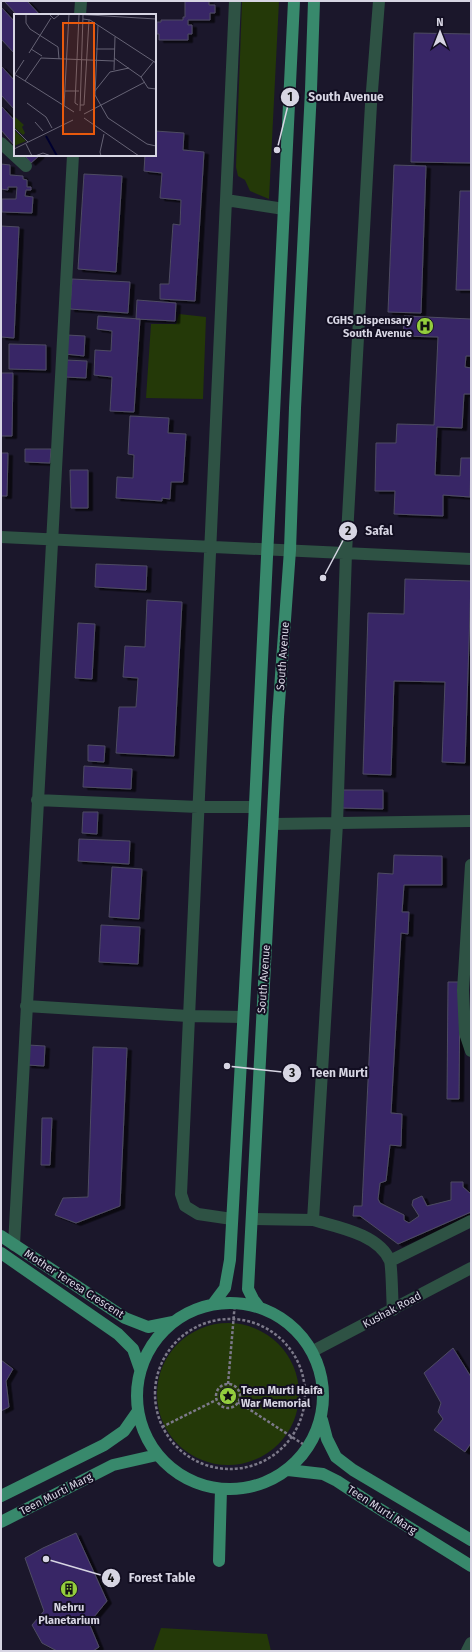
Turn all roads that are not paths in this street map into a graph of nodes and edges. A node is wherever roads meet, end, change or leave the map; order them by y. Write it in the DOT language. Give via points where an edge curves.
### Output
graph roads {
  1 [pos="81,1"];
  2 [pos="235,1"];
  3 [pos="294,1"];
  4 [pos="314,1"];
  5 [pos="380,1"];
  6 [pos="80,14"];
  7 [pos="1,143"];
  8 [pos="14,155"];
  9 [pos="15,156"];
  10 [pos="73,156"];
  11 [pos="26,166"];
  12 [pos="226,200"];
  13 [pos="284,209"];
  14 [pos="1,537"];
  15 [pos="51,539"];
  16 [pos="211,547"];
  17 [pos="267,550"];
  18 [pos="290,550"];
  19 [pos="346,553"];
  20 [pos="471,559"];
  21 [pos="37,800"];
  22 [pos="198,807"];
  23 [pos="254,808"];
  24 [pos="471,820"];
  25 [pos="274,824"];
  26 [pos="337,824"];
  27 [pos="471,865"];
  28 [pos="26,1006"];
  29 [pos="188,1016"];
  30 [pos="243,1017"];
  31 [pos="468,1028"];
  32 [pos="471,1052"];
  33 [pos="232,1218"];
  34 [pos="252,1219"];
  35 [pos="313,1220"];
  36 [pos="471,1221"];
  37 [pos="1,1236"];
  38 [pos="14,1245"];
  39 [pos="1,1253"];
  40 [pos="390,1261"];
  41 [pos="471,1268"];
  42 [pos="213,1304"];
  43 [pos="259,1307"];
  44 [pos="393,1310"];
  45 [pos="173,1322"];
  46 [pos="313,1351"];
  47 [pos="140,1369"];
  48 [pos="138,1411"];
  49 [pos="322,1420"];
  50 [pos="157,1455"];
  51 [pos="288,1470"];
  52 [pos="221,1489"];
  53 [pos="1,1496"];
  54 [pos="1,1522"];
  55 [pos="471,1540"];
  56 [pos="219,1561"];
  57 [pos="471,1566"];
  58 [pos="471,1643"];
  59 [pos="467,1651"];
  1 -- 6 [label="street"];
  2 -- 12 [label="street"];
  3 -- 13 [label="main road, South Avenue"];
  4 -- 18 [label="main road, South Avenue"];
  5 -- 19 [label="street" via="370,112"];
  7 -- 8 [label="street"];
  9 -- 11 [label="street"];
  10 -- 15 [label="street"];
  12 -- 13 [label="street"];
  12 -- 16 [label="street"];
  13 -- 17 [label="main road, South Avenue"];
  14 -- 15 [label="street"];
  15 -- 16 [label="street"];
  15 -- 21 [label="street"];
  16 -- 17 [label="street"];
  16 -- 22 [label="street"];
  17 -- 18 [label="street"];
  17 -- 23 [label="main road, South Avenue"];
  18 -- 19 [label="street"];
  18 -- 25 [label="main road, South Avenue" via="278,717"];
  19 -- 20 [label="street"];
  19 -- 26 [label="street"];
  21 -- 22 [label="street"];
  21 -- 28 [label="street"];
  22 -- 23 [label="street"];
  22 -- 29 [label="street"];
  23 -- 30 [label="main road, South Avenue"];
  24 -- 26 [label="street"];
  25 -- 26 [label="street"];
  25 -- 34 [label="main road, South Avenue"];
  26 -- 35 [label="street"];
  27 -- 31 [label="street" via="463,990"];
  28 -- 29 [label="street"];
  28 -- 38 [label="street"];
  29 -- 30 [label="street"];
  29 -- 33 [label="street" via="181,1194 185,1206 198,1214"];
  30 -- 33 [label="main road, South Avenue"];
  31 -- 32 [label="street"];
  33 -- 42 [label="main road, South Avenue" via="230,1260 225,1288"];
  34 -- 35 [label="street"];
  34 -- 43 [label="main road, South Avenue" via="248,1289"];
  35 -- 40 [label="street" via="353,1231 377,1244"];
  36 -- 40 [label="street"];
  37 -- 38 [label="main road, Mother Teresa Crescent"];
  38 -- 45 [label="main road, Mother Teresa Crescent" via="125,1318 148,1326"];
  39 -- 47 [label="main road, Mother Teresa Crescent" via="118,1334 133,1349"];
  40 -- 44 [label="street"];
  41 -- 44 [label="street, Kushak Road"];
  42 -- 43 [label="main road" via="235,1302"];
  42 -- 45 [label="main road" via="192,1311"];
  43 -- 46 [label="main road" via="281,1317 299,1332"];
  44 -- 46 [label="street, Kushak Road"];
  45 -- 47 [label="main road" via="153,1343"];
  46 -- 49 [label="main road" via="324,1385"];
  47 -- 48 [label="main road"];
  48 -- 50 [label="main road" via="148,1441"];
  48 -- 53 [label="main road, Teen Murti Marg" via="124,1431 104,1445"];
  49 -- 51 [label="main road" via="309,1448"];
  49 -- 55 [label="main road, Teen Murti Marg" via="327,1439 336,1457"];
  50 -- 52 [label="main road" via="175,1472 197,1484"];
  50 -- 54 [label="main road, Teen Murti Marg" via="113,1465"];
  51 -- 52 [label="main road" via="268,1482 245,1489"];
  51 -- 57 [label="main road, Teen Murti Marg" via="323,1474 337,1480"];
  52 -- 56 [label="main road"];
  58 -- 59 [label="street"];
}
